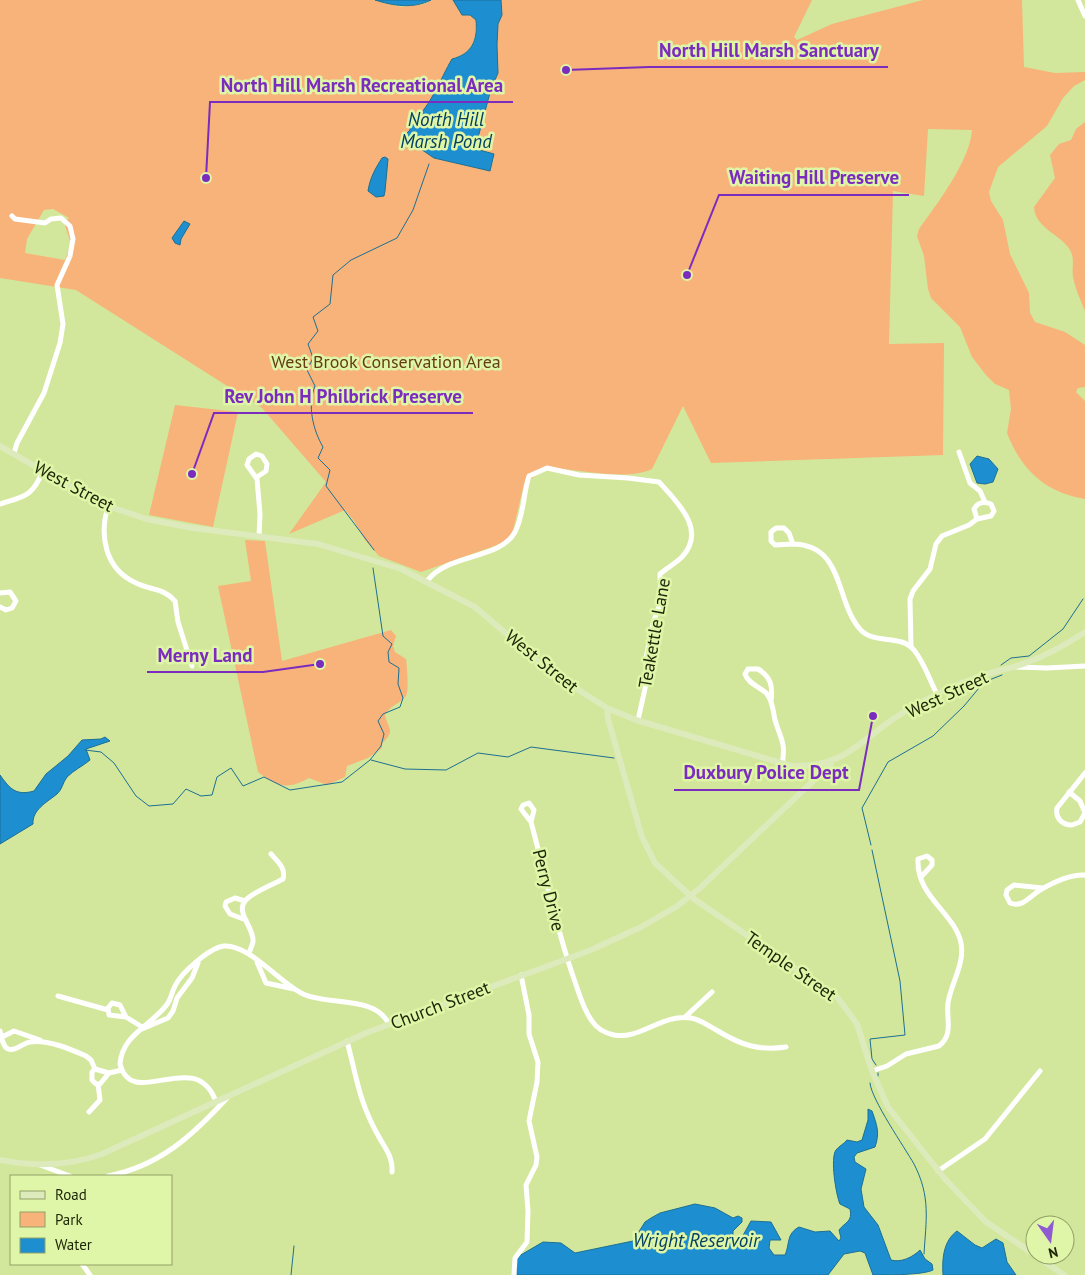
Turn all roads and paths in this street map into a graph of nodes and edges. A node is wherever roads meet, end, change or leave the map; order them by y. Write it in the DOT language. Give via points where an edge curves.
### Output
graph roads {
  1 [pos="1078,0"];
  2 [pos="1085,16"];
  3 [pos="12,216"];
  4 [pos="0,446"];
  5 [pos="958,452"];
  6 [pos="14,453"];
  7 [pos="43,471"];
  8 [pos="257,477"];
  9 [pos="985,502"];
  10 [pos="0,504"];
  11 [pos="108,506"];
  12 [pos="977,519"];
  13 [pos="259,536"];
  14 [pos="793,544"];
  15 [pos="427,581"];
  16 [pos="0,593"];
  17 [pos="0,607"];
  18 [pos="1085,632"];
  19 [pos="911,647"];
  20 [pos="192,666"];
  21 [pos="1085,666"];
  22 [pos="1012,667"];
  23 [pos="937,694"];
  24 [pos="771,701"];
  25 [pos="607,708"];
  26 [pos="638,720"];
  27 [pos="836,760"];
  28 [pos="782,765"];
  29 [pos="804,767"];
  30 [pos="1085,773"];
  31 [pos="817,776"];
  32 [pos="1069,792"];
  33 [pos="531,822"];
  34 [pos="271,854"];
  35 [pos="1085,875"];
  36 [pos="921,877"];
  37 [pos="1043,888"];
  38 [pos="690,897"];
  39 [pos="245,901"];
  40 [pos="246,920"];
  41 [pos="249,953"];
  42 [pos="567,959"];
  43 [pos="199,961"];
  44 [pos="256,961"];
  45 [pos="521,975"];
  46 [pos="294,989"];
  47 [pos="712,992"];
  48 [pos="58,996"];
  49 [pos="108,1010"];
  50 [pos="126,1017"];
  51 [pos="684,1017"];
  52 [pos="389,1024"];
  53 [pos="140,1029"];
  54 [pos="1,1034"];
  55 [pos="42,1041"];
  56 [pos="348,1041"];
  57 [pos="786,1047"];
  58 [pos="95,1069"];
  59 [pos="122,1070"];
  60 [pos="872,1070"];
  61 [pos="1040,1071"];
  62 [pos="109,1073"];
  63 [pos="98,1084"];
  64 [pos="229,1096"];
  65 [pos="216,1102"];
  66 [pos="90,1112"];
  67 [pos="0,1160"];
  68 [pos="40,1165"];
  69 [pos="938,1171"];
  70 [pos="392,1172"];
  71 [pos="67,1175"];
  72 [pos="112,1175"];
  73 [pos="514,1275"];
  74 [pos="1064,1275"];
  1 -- 2 [label="street"];
  3 -- 6 [label="street" via="45,223 61,218 70,226 73,239 70,256 57,285 63,324 58,353 44,393"];
  4 -- 6 [label="main road, West Street"];
  5 -- 9 [label="street" via="970,483 980,491"];
  6 -- 7 [label="main road, West Street"];
  7 -- 10 [label="street" via="29,494"];
  7 -- 11 [label="main road, West Street"];
  8 -- 8 [label="street" via="247,465 249,458 256,454 262,456 267,464 266,471"];
  8 -- 13 [label="street"];
  9 -- 12 [label="street" via="974,508"];
  9 -- 12 [label="street" via="991,504 993,514"];
  11 -- 13 [label="main road, West Street" via="169,524"];
  11 -- 20 [label="street" via="103,534 110,558 134,583 159,590 174,601"];
  12 -- 19 [label="street" via="942,536 936,544 930,569 910,599"];
  13 -- 15 [label="main road, West Street" via="344,550"];
  14 -- 14 [label="street" via="775,545 771,541 771,532 784,528"];
  14 -- 19 [label="street" via="813,549 830,561 851,616 864,634"];
  15 -- 25 [label="main road, West Street" via="475,607 552,673"];
  15 -- 26 [label="street, Teakettle Lane" via="444,566 497,548 509,540 518,525 529,476 541,470 654,480 691,522 692,541 682,557 660,574 661,602 646,658 646,684"];
  16 -- 17 [label="street" via="10,592 16,601 9,610"];
  18 -- 22 [label="main road" via="1052,652"];
  19 -- 23 [label="street"];
  21 -- 22 [label="street, West Street"];
  22 -- 23 [label="main road, West Street" via="985,674"];
  23 -- 27 [label="main road, West Street"];
  24 -- 24 [label="street" via="772,686 768,678 758,669 748,669 747,679 762,689"];
  24 -- 28 [label="street" via="783,739"];
  25 -- 26 [label="main road, West Street"];
  25 -- 38 [label="main road, Temple Street" via="646,848 658,867"];
  26 -- 28 [label="main road, West Street"];
  27 -- 29 [label="main road, West Street"];
  27 -- 31 [label="main road, Church Street"];
  28 -- 29 [label="main road, West Street"];
  29 -- 31 [label="main road"];
  30 -- 32 [label="street"];
  31 -- 38 [label="main road, Church Street"];
  32 -- 32 [label="street" via="1059,802 1056,814 1062,822 1072,825 1080,822 1085,812 1080,801"];
  33 -- 42 [label="street, Perry Drive"];
  34 -- 39 [label="street" via="284,869 283,879"];
  35 -- 37 [label="street"];
  36 -- 60 [label="street" via="926,891 961,944 961,960 948,1004 948,1032 939,1046 906,1054 887,1066"];
  37 -- 37 [label="street" via="1019,904 1010,903 1006,896 1007,890 1014,886"];
  38 -- 42 [label="main road, Church Street" via="641,927"];
  38 -- 60 [label="main road, Temple Street" via="837,997 857,1024"];
  39 -- 40 [label="street" via="242,911"];
  39 -- 40 [label="street" via="235,898 225,906 230,914"];
  40 -- 41 [label="street" via="253,942"];
  41 -- 43 [label="street" via="224,946 208,951"];
  41 -- 44 [label="street"];
  42 -- 45 [label="main road, Church Street"];
  42 -- 51 [label="street, Perry Drive" via="589,1017 603,1031 626,1035 664,1020"];
  43 -- 53 [label="street" via="177,982 168,1003"];
  43 -- 53 [label="street" via="168,1018"];
  44 -- 46 [label="street"];
  44 -- 46 [label="street" via="266,983"];
  45 -- 52 [label="main road, Church Street"];
  45 -- 73 [label="street" via="529,1015 529,1034 539,1070 529,1121 537,1157 526,1185 527,1242 515,1258"];
  46 -- 52 [label="street" via="324,1000 373,1009"];
  47 -- 51 [label="street"];
  48 -- 49 [label="street"];
  49 -- 50 [label="street" via="112,1016"];
  49 -- 50 [label="street" via="112,1004 118,1003"];
  50 -- 53 [label="street"];
  51 -- 57 [label="street" via="701,1021 752,1048"];
  52 -- 56 [label="main road, Church Street"];
  53 -- 59 [label="street" via="122,1052"];
  54 -- 55 [label="street" via="20,1031"];
  54 -- 55 [label="street" via="4,1046 11,1050 28,1042"];
  55 -- 58 [label="street" via="86,1056 92,1060"];
  56 -- 64 [label="main road, Church Street"];
  56 -- 70 [label="street" via="359,1096 391,1157"];
  58 -- 62 [label="street"];
  58 -- 63 [label="street" via="91,1077"];
  59 -- 62 [label="street"];
  59 -- 65 [label="street" via="134,1081 144,1083 198,1078 210,1089"];
  60 -- 69 [label="main road, Temple Street" via="897,1119"];
  61 -- 69 [label="street" via="985,1139"];
  62 -- 63 [label="street"];
  63 -- 66 [label="street" via="100,1100"];
  64 -- 65 [label="main road, Church Street"];
  64 -- 72 [label="street" via="203,1125 171,1152 140,1167"];
  65 -- 68 [label="main road, Church Street" via="102,1154 74,1162"];
  67 -- 68 [label="main road, Church Street"];
  68 -- 71 [label="street"];
  69 -- 74 [label="main road, Temple Street" via="985,1222"];
}
